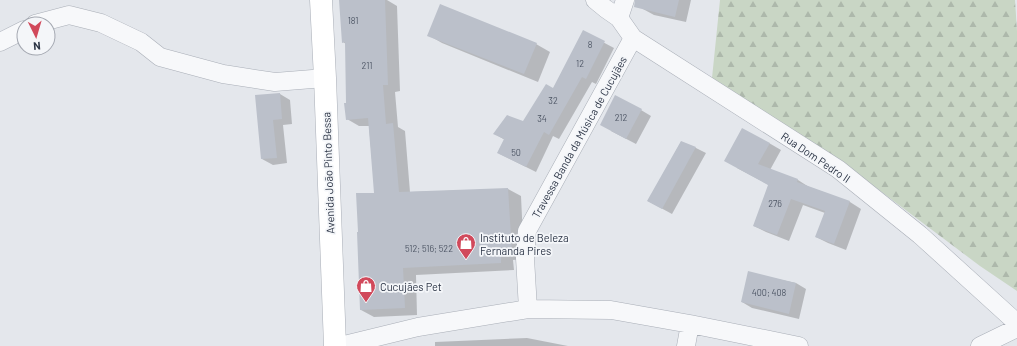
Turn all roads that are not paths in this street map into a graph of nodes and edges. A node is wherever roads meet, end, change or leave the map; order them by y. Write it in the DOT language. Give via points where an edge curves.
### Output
graph roads {
  1 [pos="321,0"];
  2 [pos="595,0"];
  3 [pos="625,0"];
  4 [pos="56,18"];
  5 [pos="619,18"];
  6 [pos="16,34"];
  7 [pos="633,38"];
  8 [pos="0,42"];
  9 [pos="325,78"];
  10 [pos="528,309"];
  11 [pos="1017,323"];
  12 [pos="690,324"];
  13 [pos="1017,328"];
  14 [pos="335,346"];
  15 [pos="340,346"];
  16 [pos="686,346"];
  17 [pos="799,346"];
  18 [pos="980,346"];
  1 -- 9 [label="main road, Avenida João Pinto Bessa"];
  2 -- 5 [label="street, Rua Dom Pedro II"];
  3 -- 5 [label="street"];
  4 -- 9 [label="street" via="68,15 101,22 141,42 160,57 223,74 275,82"];
  5 -- 7 [label="street, Rua Dom Pedro II"];
  6 -- 8 [label="street"];
  7 -- 10 [label="street, Travessa Banda da Música de Cucujães" via="527,231 525,258"];
  7 -- 11 [label="street, Rua Dom Pedro II" via="838,169 920,235"];
  9 -- 14 [label="main road, Avenida João Pinto Bessa"];
  10 -- 12 [label="street" via="611,310"];
  10 -- 15 [label="street" via="418,327"];
  12 -- 16 [label="street"];
  12 -- 17 [label="street"];
  13 -- 18 [label="street"];
}
